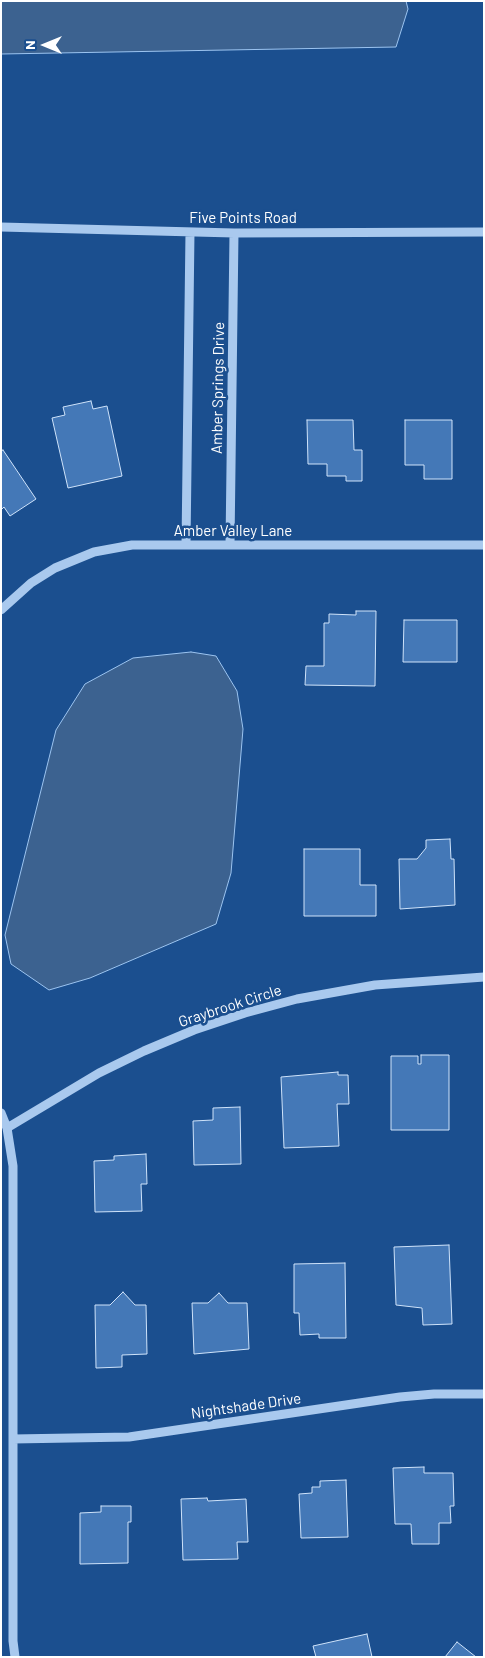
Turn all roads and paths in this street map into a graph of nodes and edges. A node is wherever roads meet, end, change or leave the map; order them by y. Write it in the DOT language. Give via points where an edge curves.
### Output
graph roads {
  1 [pos="1,227"];
  2 [pos="190,232"];
  3 [pos="484,232"];
  4 [pos="234,233"];
  5 [pos="186,544"];
  6 [pos="230,544"];
  7 [pos="484,545"];
  8 [pos="1,610"];
  9 [pos="484,977"];
  10 [pos="1,1113"];
  11 [pos="7,1128"];
  12 [pos="484,1394"];
  13 [pos="13,1439"];
  14 [pos="15,1657"];
  1 -- 2 [label="street, Five Points Road"];
  2 -- 4 [label="street, Five Points Road"];
  2 -- 5 [label="street"];
  3 -- 4 [label="street, Five Points Road"];
  4 -- 6 [label="street, Amber Springs Drive"];
  5 -- 6 [label="street, Amber Valley Lane"];
  5 -- 8 [label="street, Amber Valley Lane" via="141,545 94,552 42,575"];
  6 -- 7 [label="street, Amber Valley Lane"];
  9 -- 11 [label="street, Graybrook Circle" via="375,985 297,999 245,1013 144,1051 99,1073"];
  10 -- 11 [label="street"];
  11 -- 13 [label="street" via="13,1166"];
  12 -- 13 [label="street, Nightshade Drive" via="400,1397 129,1437"];
  13 -- 14 [label="street"];
}
